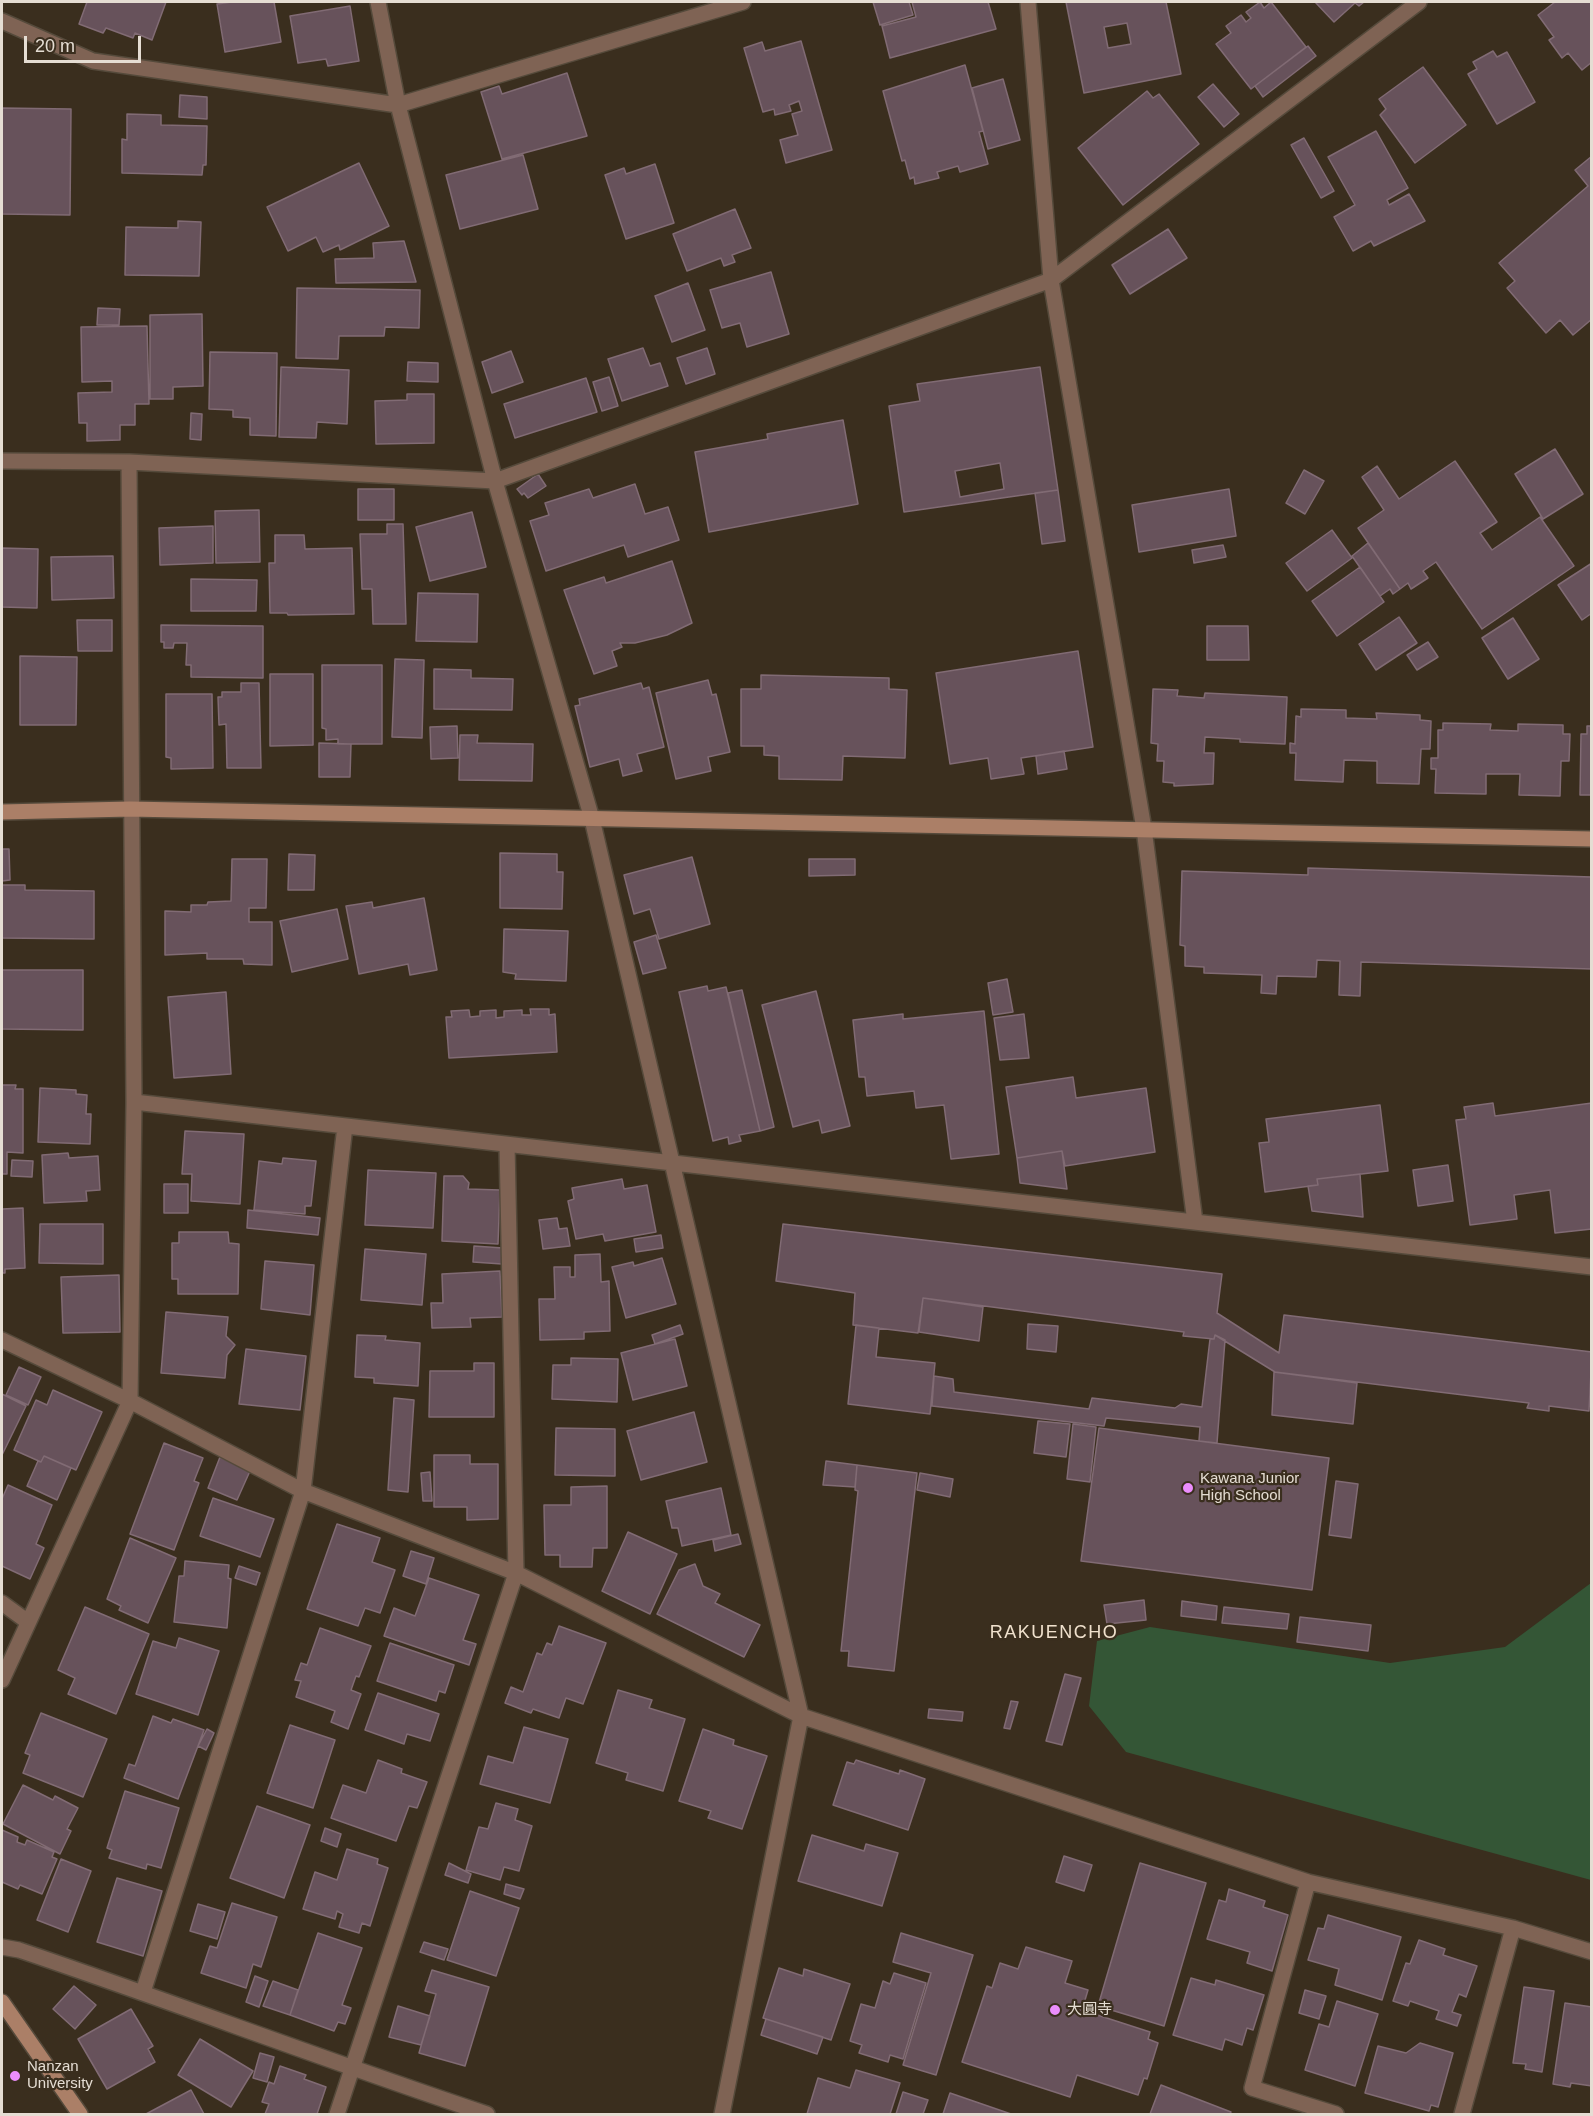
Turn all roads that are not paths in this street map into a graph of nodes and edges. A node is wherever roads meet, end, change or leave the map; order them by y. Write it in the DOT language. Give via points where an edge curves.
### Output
graph roads {
  1 [pos="378,2"];
  2 [pos="743,2"];
  3 [pos="1028,2"];
  4 [pos="1419,2"];
  5 [pos="2,21"];
  6 [pos="398,105"];
  7 [pos="1051,280"];
  8 [pos="2,461"];
  9 [pos="129,462"];
  10 [pos="495,481"];
  11 [pos="130,809"];
  12 [pos="2,812"];
  13 [pos="592,819"];
  14 [pos="1144,829"];
  15 [pos="1592,840"];
  16 [pos="134,1102"];
  17 [pos="345,1126"];
  18 [pos="507,1145"];
  19 [pos="672,1162"];
  20 [pos="1195,1222"];
  21 [pos="1592,1267"];
  22 [pos="2,1340"];
  23 [pos="130,1401"];
  24 [pos="303,1491"];
  25 [pos="516,1573"];
  26 [pos="2,1603"];
  27 [pos="28,1622"];
  28 [pos="2,1680"];
  29 [pos="801,1716"];
  30 [pos="1308,1882"];
  31 [pos="1513,1928"];
  32 [pos="2,1947"];
  33 [pos="1592,1952"];
  34 [pos="143,1992"];
  35 [pos="2,2002"];
  36 [pos="353,2070"];
  37 [pos="80,2115"];
  38 [pos="337,2115"];
  39 [pos="486,2115"];
  40 [pos="722,2115"];
  41 [pos="1336,2115"];
  42 [pos="1462,2115"];
  1 -- 6 [label="street"];
  2 -- 6 [label="street"];
  3 -- 7 [label="street"];
  4 -- 7 [label="street"];
  5 -- 6 [label="street" via="93,61"];
  6 -- 10 [label="street"];
  7 -- 10 [label="street"];
  7 -- 14 [label="street"];
  8 -- 9 [label="street"];
  9 -- 10 [label="street"];
  9 -- 11 [label="street"];
  10 -- 13 [label="street"];
  11 -- 12 [label="street"];
  11 -- 13 [label="street"];
  11 -- 16 [label="street"];
  13 -- 14 [label="street"];
  13 -- 19 [label="street"];
  14 -- 15 [label="street"];
  14 -- 20 [label="street"];
  16 -- 17 [label="street"];
  16 -- 23 [label="street"];
  17 -- 18 [label="street"];
  17 -- 24 [label="street"];
  18 -- 19 [label="street"];
  18 -- 25 [label="street"];
  19 -- 20 [label="street"];
  19 -- 29 [label="street"];
  20 -- 21 [label="street"];
  22 -- 23 [label="street"];
  23 -- 24 [label="street"];
  23 -- 27 [label="street"];
  24 -- 25 [label="street"];
  24 -- 34 [label="street"];
  25 -- 29 [label="street"];
  25 -- 36 [label="street"];
  26 -- 27 [label="street"];
  27 -- 28 [label="street"];
  29 -- 30 [label="street"];
  29 -- 40 [label="street"];
  30 -- 31 [label="street"];
  30 -- 41 [label="street" via="1252,2088"];
  31 -- 33 [label="street"];
  31 -- 42 [label="street"];
  32 -- 34 [label="street"];
  34 -- 36 [label="street"];
  35 -- 37 [label="street"];
  36 -- 38 [label="street"];
  36 -- 39 [label="street"];
}
